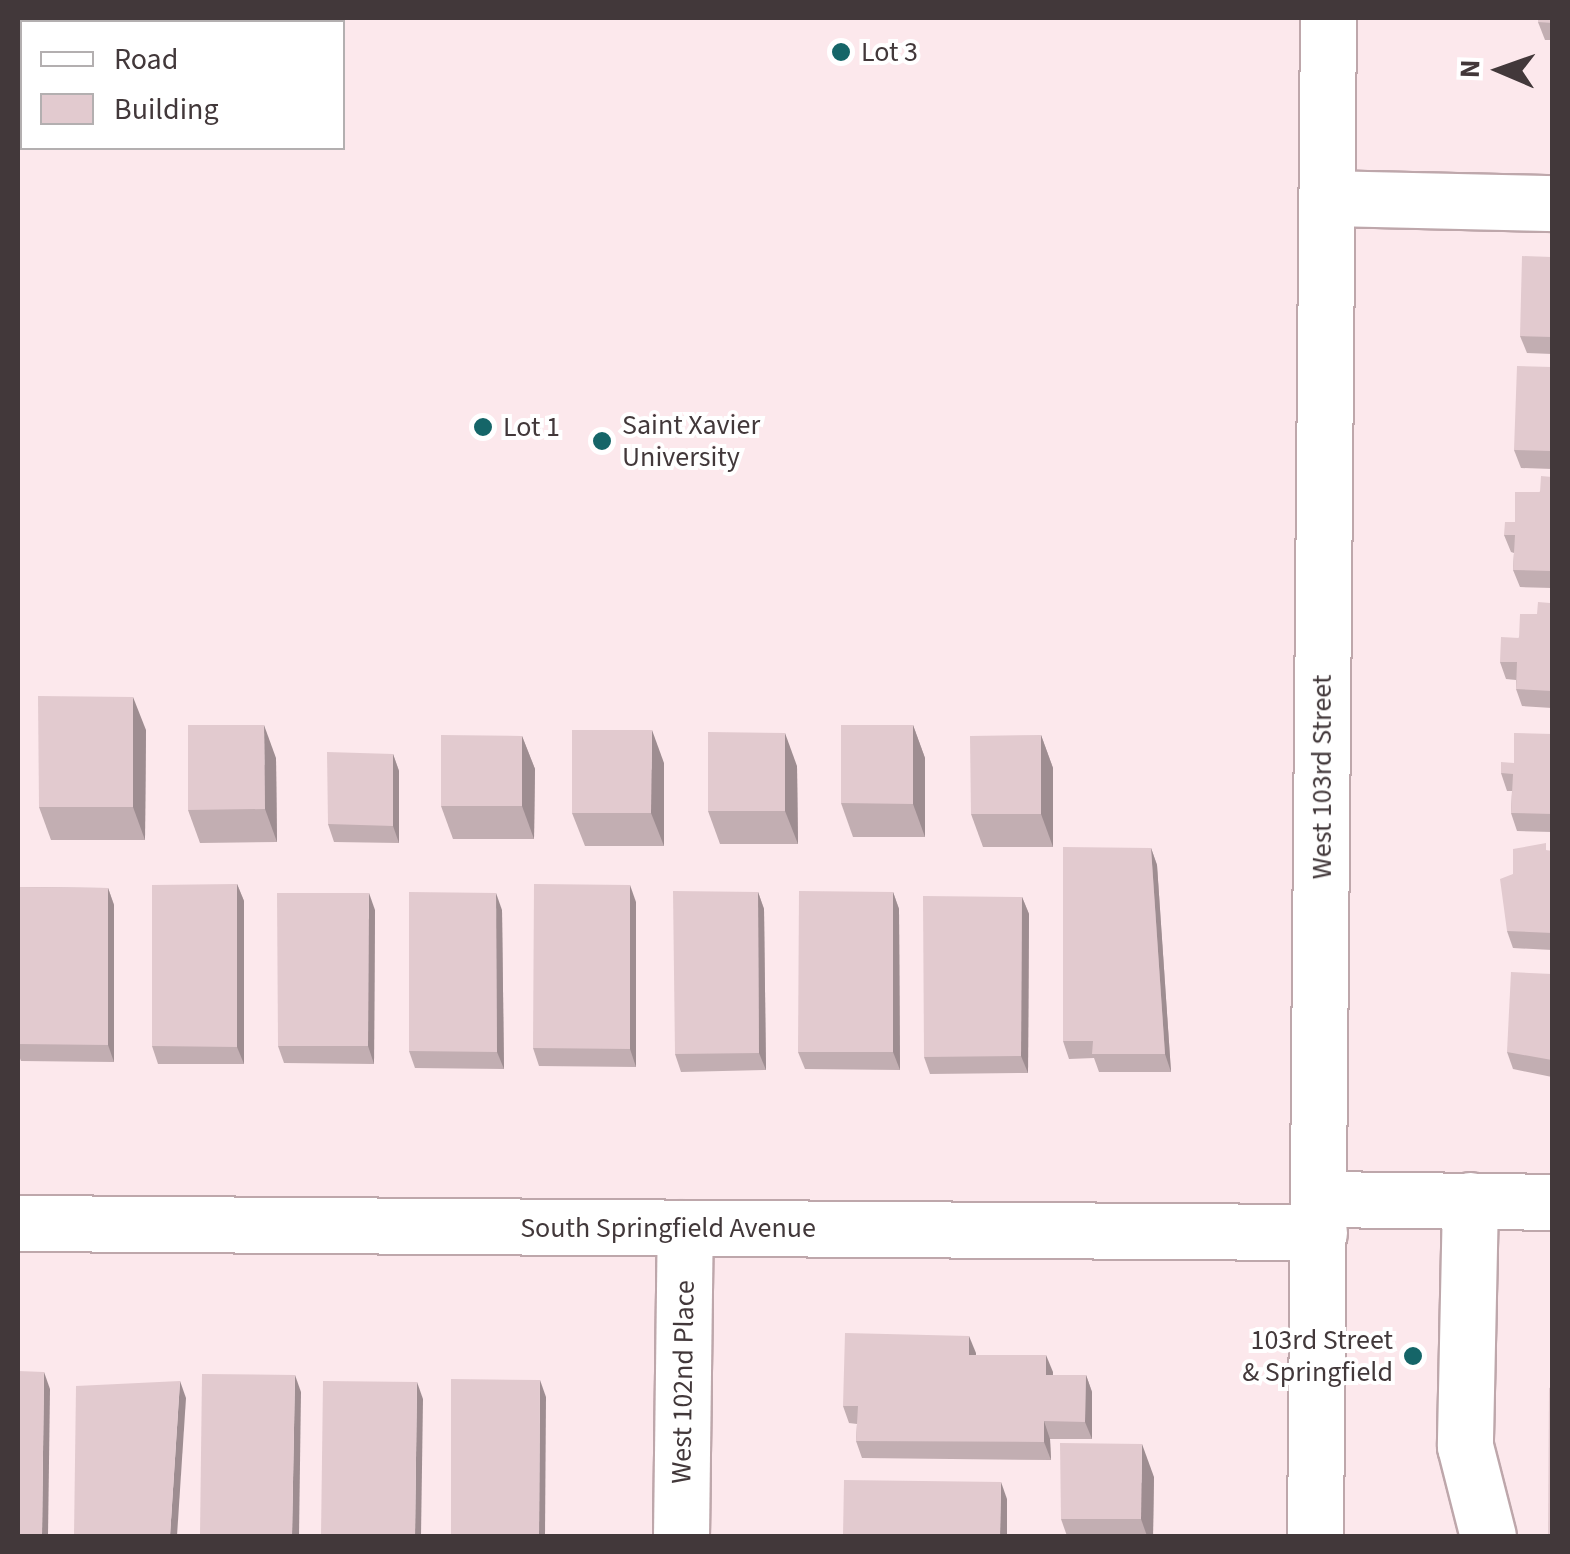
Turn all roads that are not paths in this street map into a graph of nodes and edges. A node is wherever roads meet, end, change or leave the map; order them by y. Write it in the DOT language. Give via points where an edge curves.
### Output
graph roads {
  1 [pos="1328,18"];
  2 [pos="1327,198"];
  3 [pos="1552,202"];
  4 [pos="1470,1200"];
  5 [pos="1552,1202"];
  6 [pos="1319,1215"];
  7 [pos="18,1223"];
  8 [pos="684,1228"];
  9 [pos="681,1536"];
  10 [pos="1316,1536"];
  11 [pos="1488,1536"];
  1 -- 2 [label="street, West 103rd Street"];
  2 -- 3 [label="street"];
  2 -- 6 [label="street, West 103rd Street"];
  4 -- 5 [label="street, South Springfield Avenue"];
  4 -- 6 [label="street, South Springfield Avenue"];
  4 -- 11 [label="street" via="1464,1446"];
  6 -- 8 [label="street, South Springfield Avenue"];
  6 -- 10 [label="street, West 103rd Street"];
  7 -- 8 [label="street, South Springfield Avenue"];
  8 -- 9 [label="street, West 102nd Place"];
}
